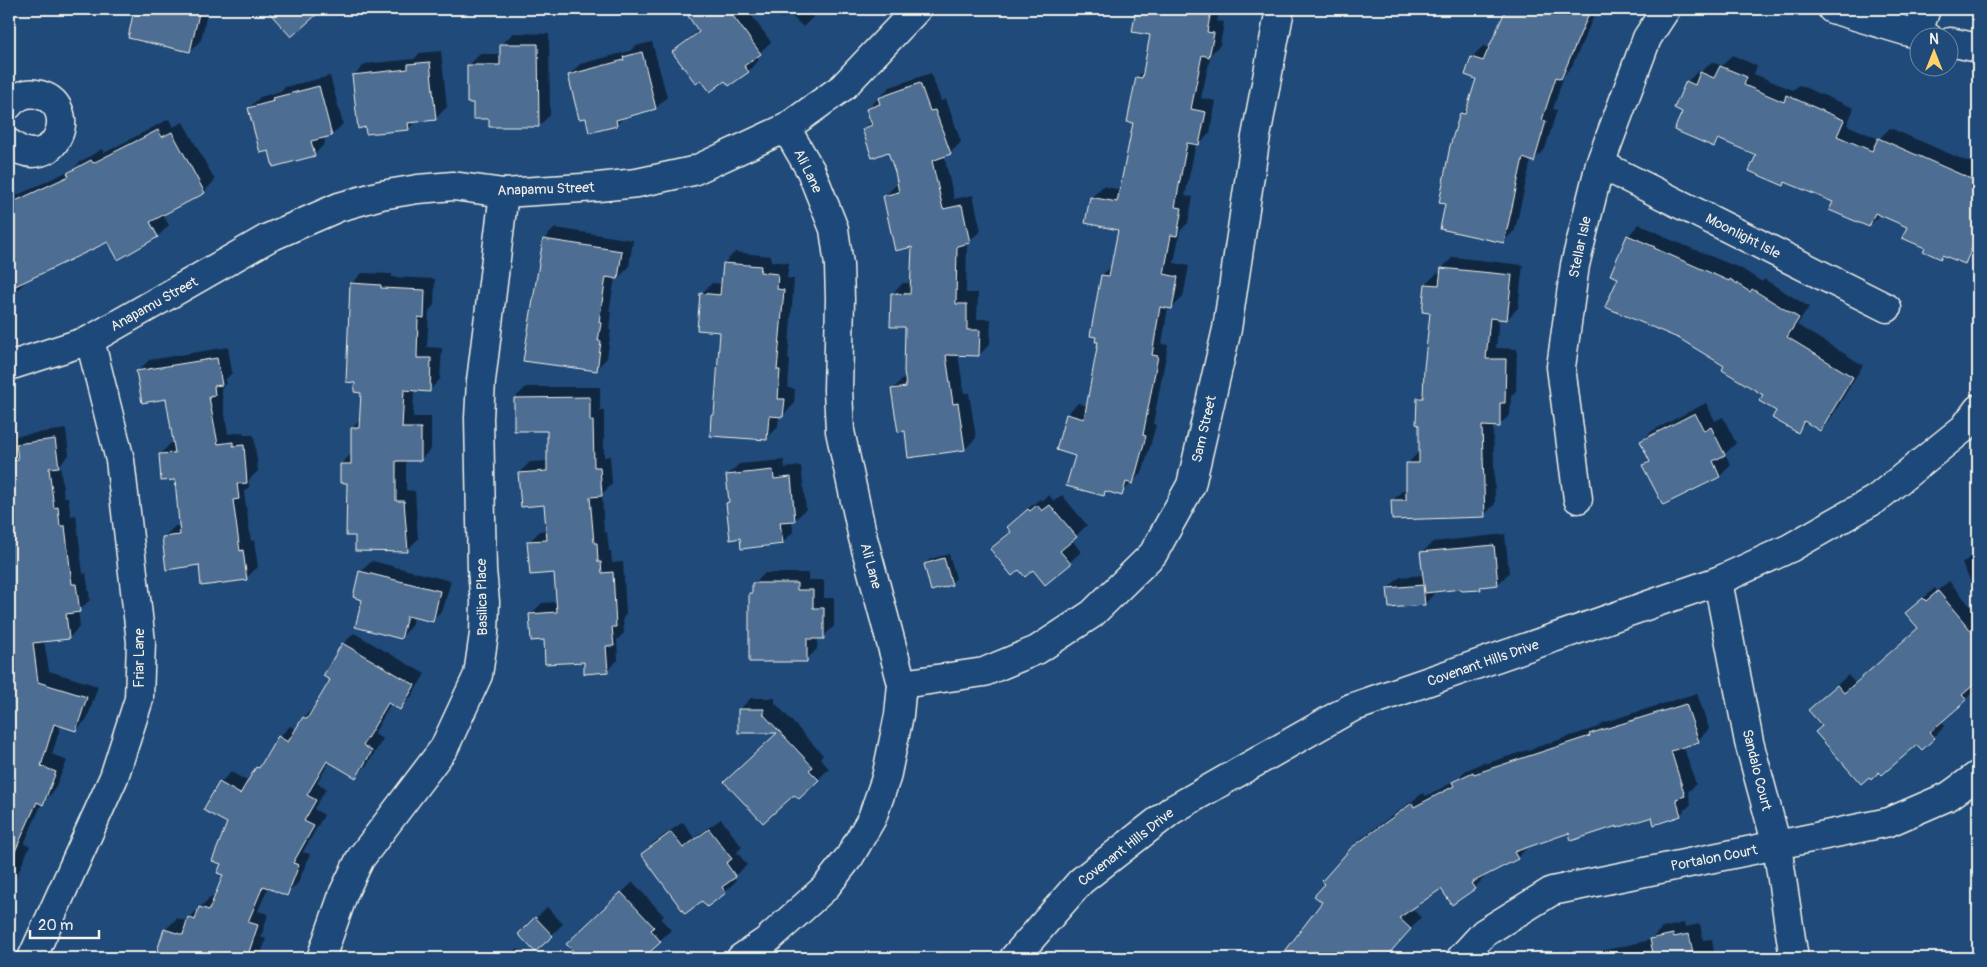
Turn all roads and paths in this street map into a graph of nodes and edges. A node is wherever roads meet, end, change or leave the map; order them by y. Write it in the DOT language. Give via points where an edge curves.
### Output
graph roads {
  1 [pos="917,9"];
  2 [pos="1280,9"];
  3 [pos="1666,9"];
  4 [pos="1832,9"];
  5 [pos="1926,9"];
  6 [pos="1924,28"];
  7 [pos="1910,32"];
  8 [pos="1960,44"];
  9 [pos="1978,48"];
  10 [pos="9,105"];
  11 [pos="786,128"];
  12 [pos="9,143"];
  13 [pos="1600,164"];
  14 [pos="504,193"];
  15 [pos="1887,308"];
  16 [pos="90,340"];
  17 [pos="9,366"];
  18 [pos="1978,409"];
  19 [pos="1578,499"];
  20 [pos="1718,582"];
  21 [pos="902,684"];
  22 [pos="1978,775"];
  23 [pos="1776,846"];
  24 [pos="32,958"];
  25 [pos="321,958"];
  26 [pos="741,958"];
  27 [pos="1014,958"];
  28 [pos="1461,958"];
  29 [pos="1790,958"];
  1 -- 11 [label="street, Anapamu Street" via="844,87"];
  2 -- 21 [label="street, Sam Street" via="1255,142 1227,329 1191,486 1153,554 1092,614 1037,650 984,672"];
  3 -- 13 [label="street, Stellar Isle" via="1647,38"];
  4 -- 7 [label="street"];
  5 -- 6 [label="street"];
  8 -- 9 [label="street"];
  10 -- 12 [label="street" via="23,95 46,97 61,114 62,126 59,137 41,152 18,150"];
  11 -- 14 [label="street, Anapamu Street" via="693,171 637,183"];
  11 -- 21 [label="street, Ali Lane" via="811,171 834,229 840,290 840,431 863,538"];
  13 -- 15 [label="street, Moonlight Isle"];
  13 -- 19 [label="street, Stellar Isle" via="1575,266 1561,367"];
  14 -- 16 [label="street, Anapamu Street" via="444,186 381,195 339,207 268,238"];
  14 -- 25 [label="street, Basilica Place" via="478,418 485,610 478,675 444,748 360,859 344,892"];
  16 -- 17 [label="street, Anapamu Street"];
  16 -- 24 [label="street, Friar Lane" via="120,460 141,642 139,699 114,777"];
  18 -- 20 [label="street, Covenant Hills Drive" via="1964,428 1876,499 1790,548"];
  20 -- 23 [label="street, Sandalo Court" via="1749,742"];
  20 -- 27 [label="street, Covenant Hills Drive" via="1352,708 1172,810 1081,881"];
  21 -- 26 [label="street, Ali Lane" via="886,778 872,818 850,856 825,888 766,941"];
  22 -- 23 [label="street, Portalon Court" via="1949,796 1889,822"];
  23 -- 28 [label="street, Portalon Court" via="1552,891 1484,933"];
  23 -- 29 [label="street, Sandalo Court" via="1793,952"];
}
